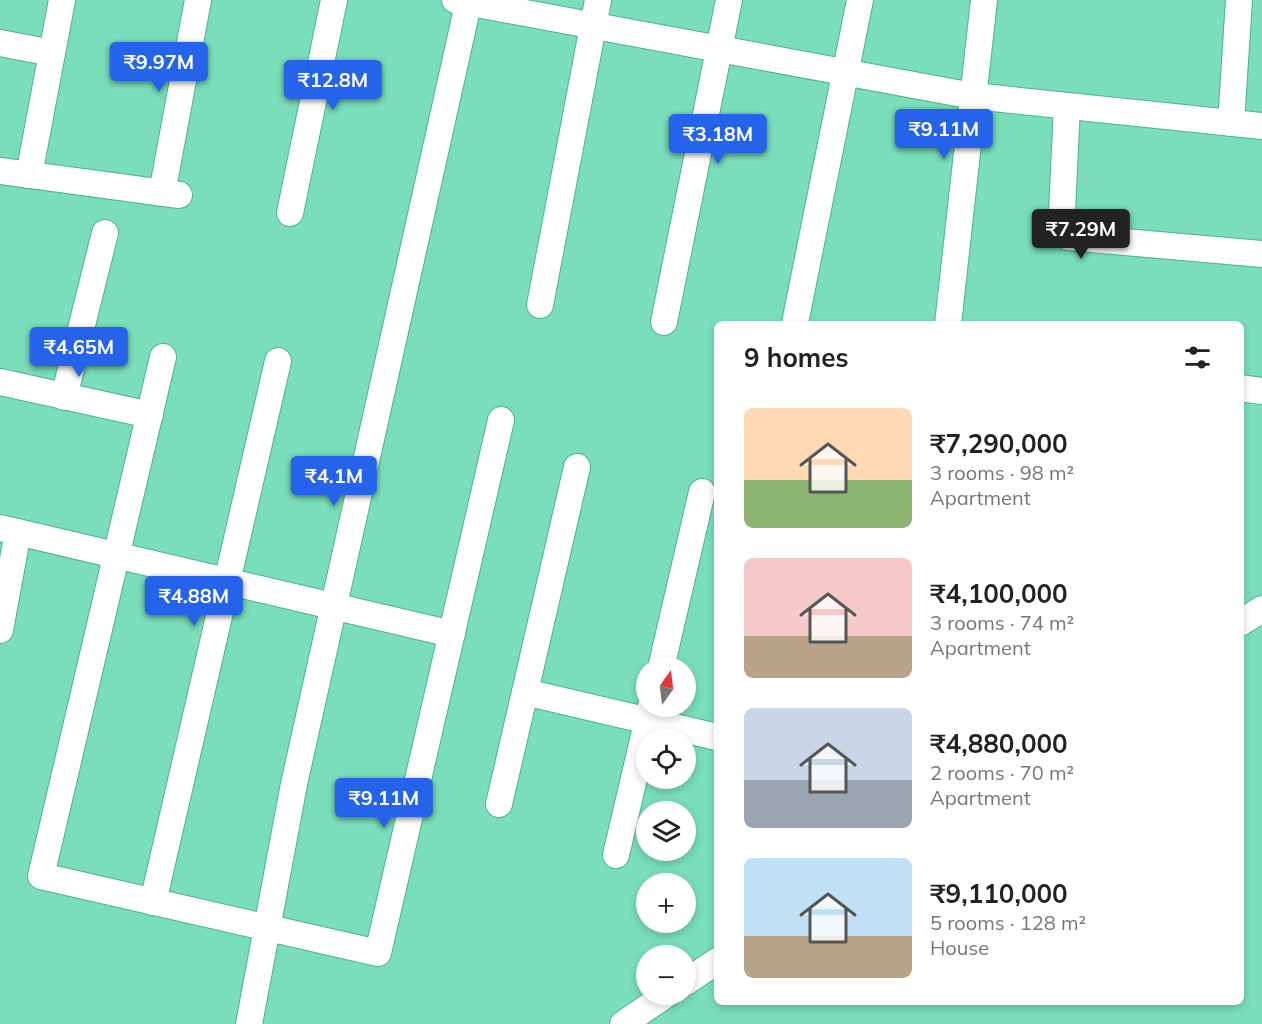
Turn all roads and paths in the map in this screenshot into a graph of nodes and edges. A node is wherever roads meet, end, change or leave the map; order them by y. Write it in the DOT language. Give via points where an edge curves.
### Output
graph roads {
  1 [pos="62,0"];
  2 [pos="198,0"];
  3 [pos="334,0"];
  4 [pos="598,0"];
  5 [pos="729,0"];
  6 [pos="860,0"];
  7 [pos="984,0"];
  8 [pos="1239,0"];
  9 [pos="464,1"];
  10 [pos="593,26"];
  11 [pos="0,43"];
  12 [pos="719,50"];
  13 [pos="52,53"];
  14 [pos="845,73"];
  15 [pos="973,96"];
  16 [pos="1067,106"];
  17 [pos="1231,123"];
  18 [pos="1262,126"];
  19 [pos="0,171"];
  20 [pos="29,175"];
  21 [pos="290,213"];
  22 [pos="105,232"];
  23 [pos="1262,254"];
  24 [pos="540,305"];
  25 [pos="795,321"];
  26 [pos="948,321"];
  27 [pos="664,322"];
  28 [pos="163,357"];
  29 [pos="278,361"];
  30 [pos="0,382"];
  31 [pos="1244,389"];
  32 [pos="1262,391"];
  33 [pos="64,396"];
  34 [pos="150,415"];
  35 [pos="501,420"];
  36 [pos="577,466"];
  37 [pos="702,492"];
  38 [pos="9,530"];
  39 [pos="117,556"];
  40 [pos="227,582"];
  41 [pos="334,607"];
  42 [pos="1262,609"];
  43 [pos="1244,620"];
  44 [pos="0,630"];
  45 [pos="452,634"];
  46 [pos="664,657"];
  47 [pos="525,692"];
  48 [pos="636,712"];
  49 [pos="649,717"];
  50 [pos="659,717"];
  51 [pos="714,736"];
  52 [pos="499,804"];
  53 [pos="616,855"];
  54 [pos="153,902"];
  55 [pos="267,928"];
  56 [pos="714,963"];
  57 [pos="696,975"];
  58 [pos="651,1005"];
  59 [pos="249,1024"];
  60 [pos="623,1024"];
  1 -- 13 [label="street"];
  2 -- 20 [label="street" via="171,194"];
  3 -- 21 [label="street"];
  4 -- 10 [label="street"];
  5 -- 12 [label="street"];
  6 -- 14 [label="street"];
  7 -- 15 [label="street"];
  8 -- 17 [label="street"];
  9 -- 10 [label="street"];
  9 -- 41 [label="street"];
  10 -- 12 [label="street"];
  10 -- 24 [label="street"];
  11 -- 13 [label="street"];
  12 -- 14 [label="street"];
  12 -- 27 [label="street"];
  13 -- 20 [label="street"];
  14 -- 15 [label="street"];
  14 -- 25 [label="street"];
  15 -- 16 [label="street"];
  15 -- 26 [label="street"];
  16 -- 17 [label="street"];
  16 -- 23 [label="street" via="1062,212 1068,237"];
  17 -- 18 [label="street"];
  19 -- 20 [label="street"];
  22 -- 33 [label="street"];
  28 -- 34 [label="street"];
  29 -- 40 [label="street"];
  30 -- 33 [label="street"];
  31 -- 32 [label="street"];
  33 -- 34 [label="street"];
  34 -- 39 [label="street"];
  35 -- 45 [label="street"];
  36 -- 47 [label="street"];
  37 -- 46 [label="street"];
  38 -- 39 [label="street"];
  38 -- 44 [label="street"];
  39 -- 40 [label="street"];
  39 -- 54 [label="street" via="41,876"];
  40 -- 41 [label="street"];
  40 -- 54 [label="street"];
  41 -- 45 [label="street"];
  41 -- 55 [label="street"];
  42 -- 43 [label="street"];
  45 -- 55 [label="street" via="378,953"];
  47 -- 48 [label="street"];
  47 -- 52 [label="street"];
  49 -- 53 [label="street"];
  50 -- 51 [label="street"];
  54 -- 55 [label="street"];
  55 -- 59 [label="street"];
  56 -- 57 [label="street"];
  58 -- 60 [label="street"];
}
